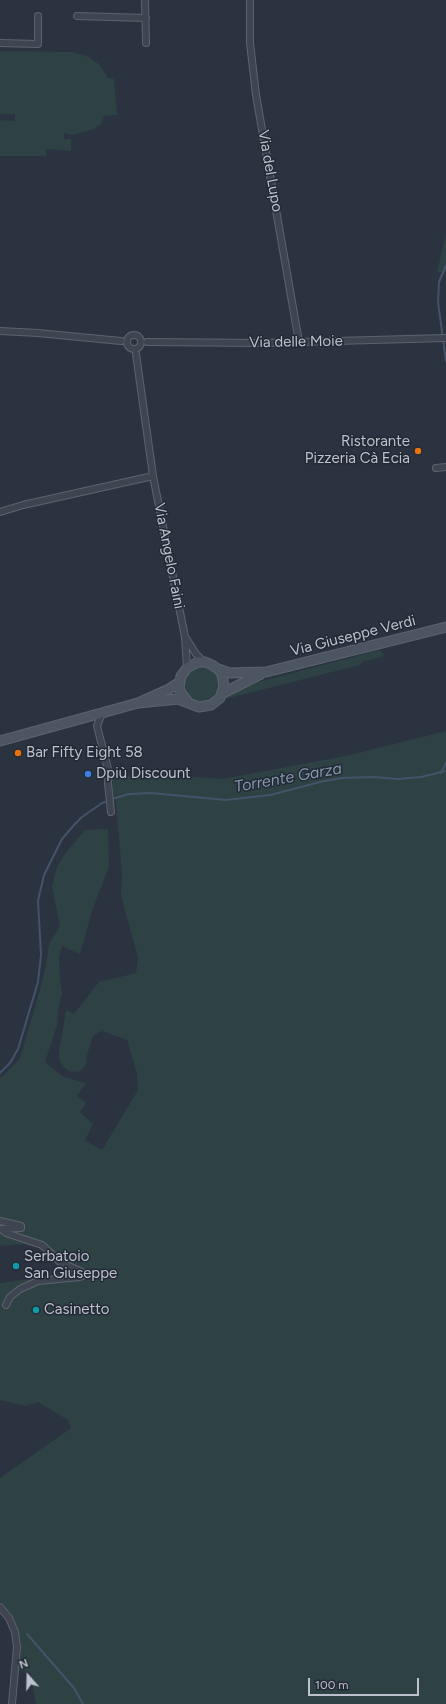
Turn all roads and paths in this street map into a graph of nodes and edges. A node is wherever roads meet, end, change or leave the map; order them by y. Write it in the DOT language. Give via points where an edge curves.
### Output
graph roads {
  1 [pos="146,0"];
  2 [pos="250,0"];
  3 [pos="38,16"];
  4 [pos="77,16"];
  5 [pos="146,18"];
  6 [pos="0,43"];
  7 [pos="146,43"];
  8 [pos="0,331"];
  9 [pos="446,338"];
  10 [pos="299,342"];
  11 [pos="127,343"];
  12 [pos="142,343"];
  13 [pos="136,354"];
  14 [pos="436,468"];
  15 [pos="446,468"];
  16 [pos="153,476"];
  17 [pos="0,512"];
  18 [pos="446,627"];
  19 [pos="185,637"];
  20 [pos="205,662"];
  21 [pos="187,668"];
  22 [pos="218,669"];
  23 [pos="266,672"];
  24 [pos="180,682"];
  25 [pos="223,693"];
  26 [pos="188,702"];
  27 [pos="138,703"];
  28 [pos="102,713"];
  29 [pos="86,717"];
  30 [pos="97,726"];
  31 [pos="0,741"];
  32 [pos="111,812"];
  33 [pos="0,1221"];
  34 [pos="6,1304"];
  35 [pos="0,1607"];
  36 [pos="12,1704"];
  1 -- 5 [label="street"];
  2 -- 10 [label="street, Via del Lupo" via="250,43 256,95"];
  3 -- 6 [label="street" via="38,44"];
  4 -- 5 [label="street"];
  5 -- 7 [label="street"];
  8 -- 11 [label="street, Via delle Moie"];
  9 -- 10 [label="street, Via delle Moie"];
  10 -- 12 [label="street, Via delle Moie"];
  11 -- 12 [label="street, Via delle Moie" via="136,349"];
  11 -- 12 [label="street, Via delle Moie" via="134,335"];
  11 -- 13 [label="street"];
  12 -- 13 [label="street"];
  13 -- 16 [label="street, Via Angelo Faini"];
  14 -- 15 [label="street"];
  16 -- 17 [label="street"];
  16 -- 19 [label="street, Via Angelo Faini"];
  18 -- 23 [label="main road, Via Giuseppe Verdi"];
  19 -- 20 [label="street, Via Angelo Faini" via="196,654"];
  19 -- 21 [label="street, Via Angelo Faini"];
  20 -- 21 [label="main road" via="198,662"];
  20 -- 22 [label="main road, Via Giuseppe Verdi"];
  21 -- 24 [label="main road"];
  22 -- 23 [label="main road, Via Giuseppe Verdi" via="230,673"];
  22 -- 25 [label="main road" via="224,680"];
  23 -- 25 [label="main road, Via Giuseppe Verdi"];
  24 -- 26 [label="main road" via="181,693"];
  24 -- 27 [label="main road, Via Giuseppe Verdi"];
  25 -- 26 [label="main road, Via Giuseppe Verdi" via="217,702 205,707"];
  26 -- 27 [label="main road, Via Giuseppe Verdi" via="178,699"];
  27 -- 28 [label="main road, Via Giuseppe Verdi"];
  28 -- 29 [label="main road, Via Giuseppe Verdi"];
  28 -- 30 [label="street"];
  29 -- 30 [label="street"];
  29 -- 31 [label="main road, Via Giuseppe Verdi"];
  30 -- 32 [label="street" via="109,773"];
  33 -- 34 [label="street" via="21,1226 1,1229 6,1233 42,1245 60,1262 86,1274 80,1277 38,1281 20,1289"];
  35 -- 36 [label="street" via="9,1618 15,1632 17,1647"];
}
